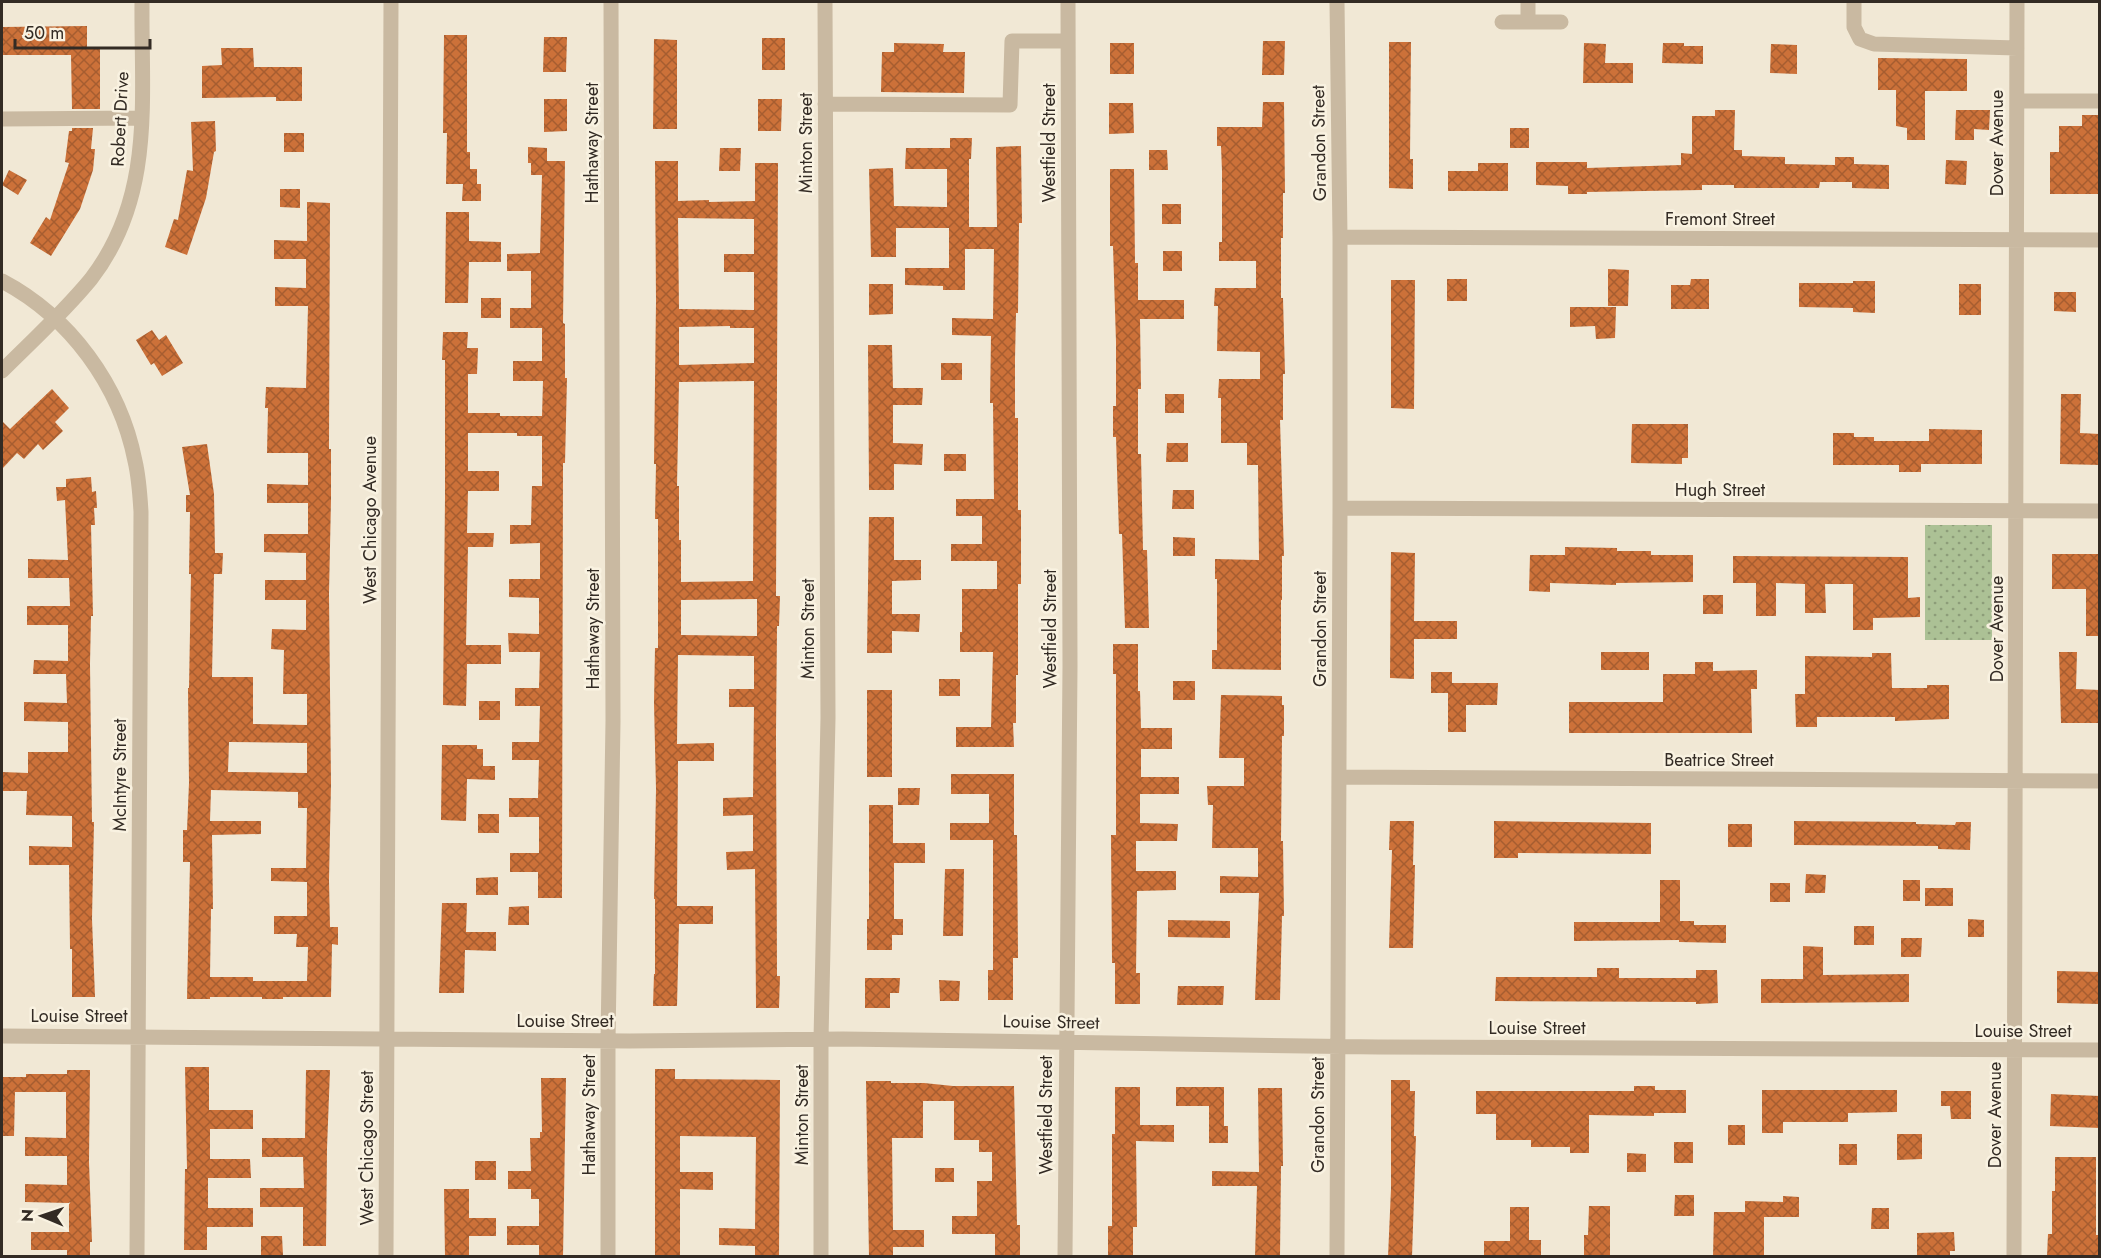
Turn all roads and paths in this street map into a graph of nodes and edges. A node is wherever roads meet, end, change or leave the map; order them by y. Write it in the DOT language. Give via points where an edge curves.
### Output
graph roads {
  1 [pos="142,2"];
  2 [pos="391,2"];
  3 [pos="611,2"];
  4 [pos="825,2"];
  5 [pos="1068,2"];
  6 [pos="1337,2"];
  7 [pos="1527,2"];
  8 [pos="1854,2"];
  9 [pos="2017,2"];
  10 [pos="1502,22"];
  11 [pos="1527,22"];
  12 [pos="1561,22"];
  13 [pos="1068,41"];
  14 [pos="2017,48"];
  15 [pos="2017,100"];
  16 [pos="2100,101"];
  17 [pos="825,104"];
  18 [pos="142,118"];
  19 [pos="2,119"];
  20 [pos="1340,237"];
  21 [pos="2016,240"];
  22 [pos="2100,240"];
  23 [pos="2,281"];
  24 [pos="54,319"];
  25 [pos="2,371"];
  26 [pos="1340,508"];
  27 [pos="2016,511"];
  28 [pos="2100,511"];
  29 [pos="1339,777"];
  30 [pos="2016,781"];
  31 [pos="2100,781"];
  32 [pos="2,1036"];
  33 [pos="138,1036"];
  34 [pos="387,1040"];
  35 [pos="821,1040"];
  36 [pos="608,1041"];
  37 [pos="1066,1042"];
  38 [pos="1338,1045"];
  39 [pos="2015,1050"];
  40 [pos="2100,1050"];
  41 [pos="137,1257"];
  42 [pos="386,1257"];
  43 [pos="608,1257"];
  44 [pos="821,1257"];
  45 [pos="1065,1257"];
  46 [pos="1337,1257"];
  47 [pos="2014,1257"];
  1 -- 18 [label="street, Robert Drive"];
  2 -- 34 [label="street, West Chicago Avenue"];
  3 -- 36 [label="street, Hathaway Street" via="613,721"];
  4 -- 17 [label="street, Minton Street"];
  5 -- 13 [label="street, Westfield Street"];
  6 -- 20 [label="street, Grandon Street"];
  7 -- 11 [label="street"];
  8 -- 14 [label="street" via="1854,27 1860,39 1874,44"];
  9 -- 14 [label="street, Dover Avenue"];
  10 -- 11 [label="street"];
  11 -- 12 [label="street"];
  13 -- 17 [label="street" via="1012,40 1011,105"];
  13 -- 37 [label="street, Westfield Street" via="1070,666"];
  14 -- 15 [label="street, Dover Avenue"];
  15 -- 16 [label="street"];
  15 -- 21 [label="street, Dover Avenue"];
  17 -- 35 [label="street, Minton Street" via="828,718"];
  18 -- 19 [label="street"];
  18 -- 24 [label="street, Robert Drive" via="138,172 121,228 92,278"];
  20 -- 21 [label="street, Fremont Street"];
  20 -- 26 [label="street, Grandon Street"];
  21 -- 22 [label="street, Fremont Street"];
  21 -- 27 [label="street, Dover Avenue"];
  23 -- 24 [label="street"];
  24 -- 25 [label="street, Robert Drive"];
  24 -- 33 [label="street, McIntyre Street" via="82,347 110,390 128,431 139,482"];
  26 -- 27 [label="street, Hugh Street"];
  26 -- 29 [label="street, Grandon Street"];
  27 -- 28 [label="street, Hugh Street"];
  27 -- 30 [label="street, Dover Avenue"];
  29 -- 30 [label="street, Beatrice Street"];
  29 -- 38 [label="street, Grandon Street"];
  30 -- 31 [label="street, Beatrice Street"];
  30 -- 39 [label="street, Dover Avenue"];
  32 -- 33 [label="street, Louise Street"];
  33 -- 34 [label="street, Louise Street"];
  33 -- 41 [label="street, McIntyre Street"];
  34 -- 36 [label="street, Louise Street"];
  34 -- 42 [label="street, West Chicago Street"];
  35 -- 36 [label="street, Louise Street"];
  35 -- 37 [label="street, Louise Street"];
  35 -- 44 [label="street, Minton Street"];
  36 -- 43 [label="street, Hathaway Street"];
  37 -- 38 [label="street, Louise Street"];
  37 -- 45 [label="street, Westfield Street"];
  38 -- 39 [label="street, Louise Street"];
  38 -- 46 [label="street, Grandon Street"];
  39 -- 40 [label="street, Louise Street"];
  39 -- 47 [label="street, Dover Avenue"];
}
